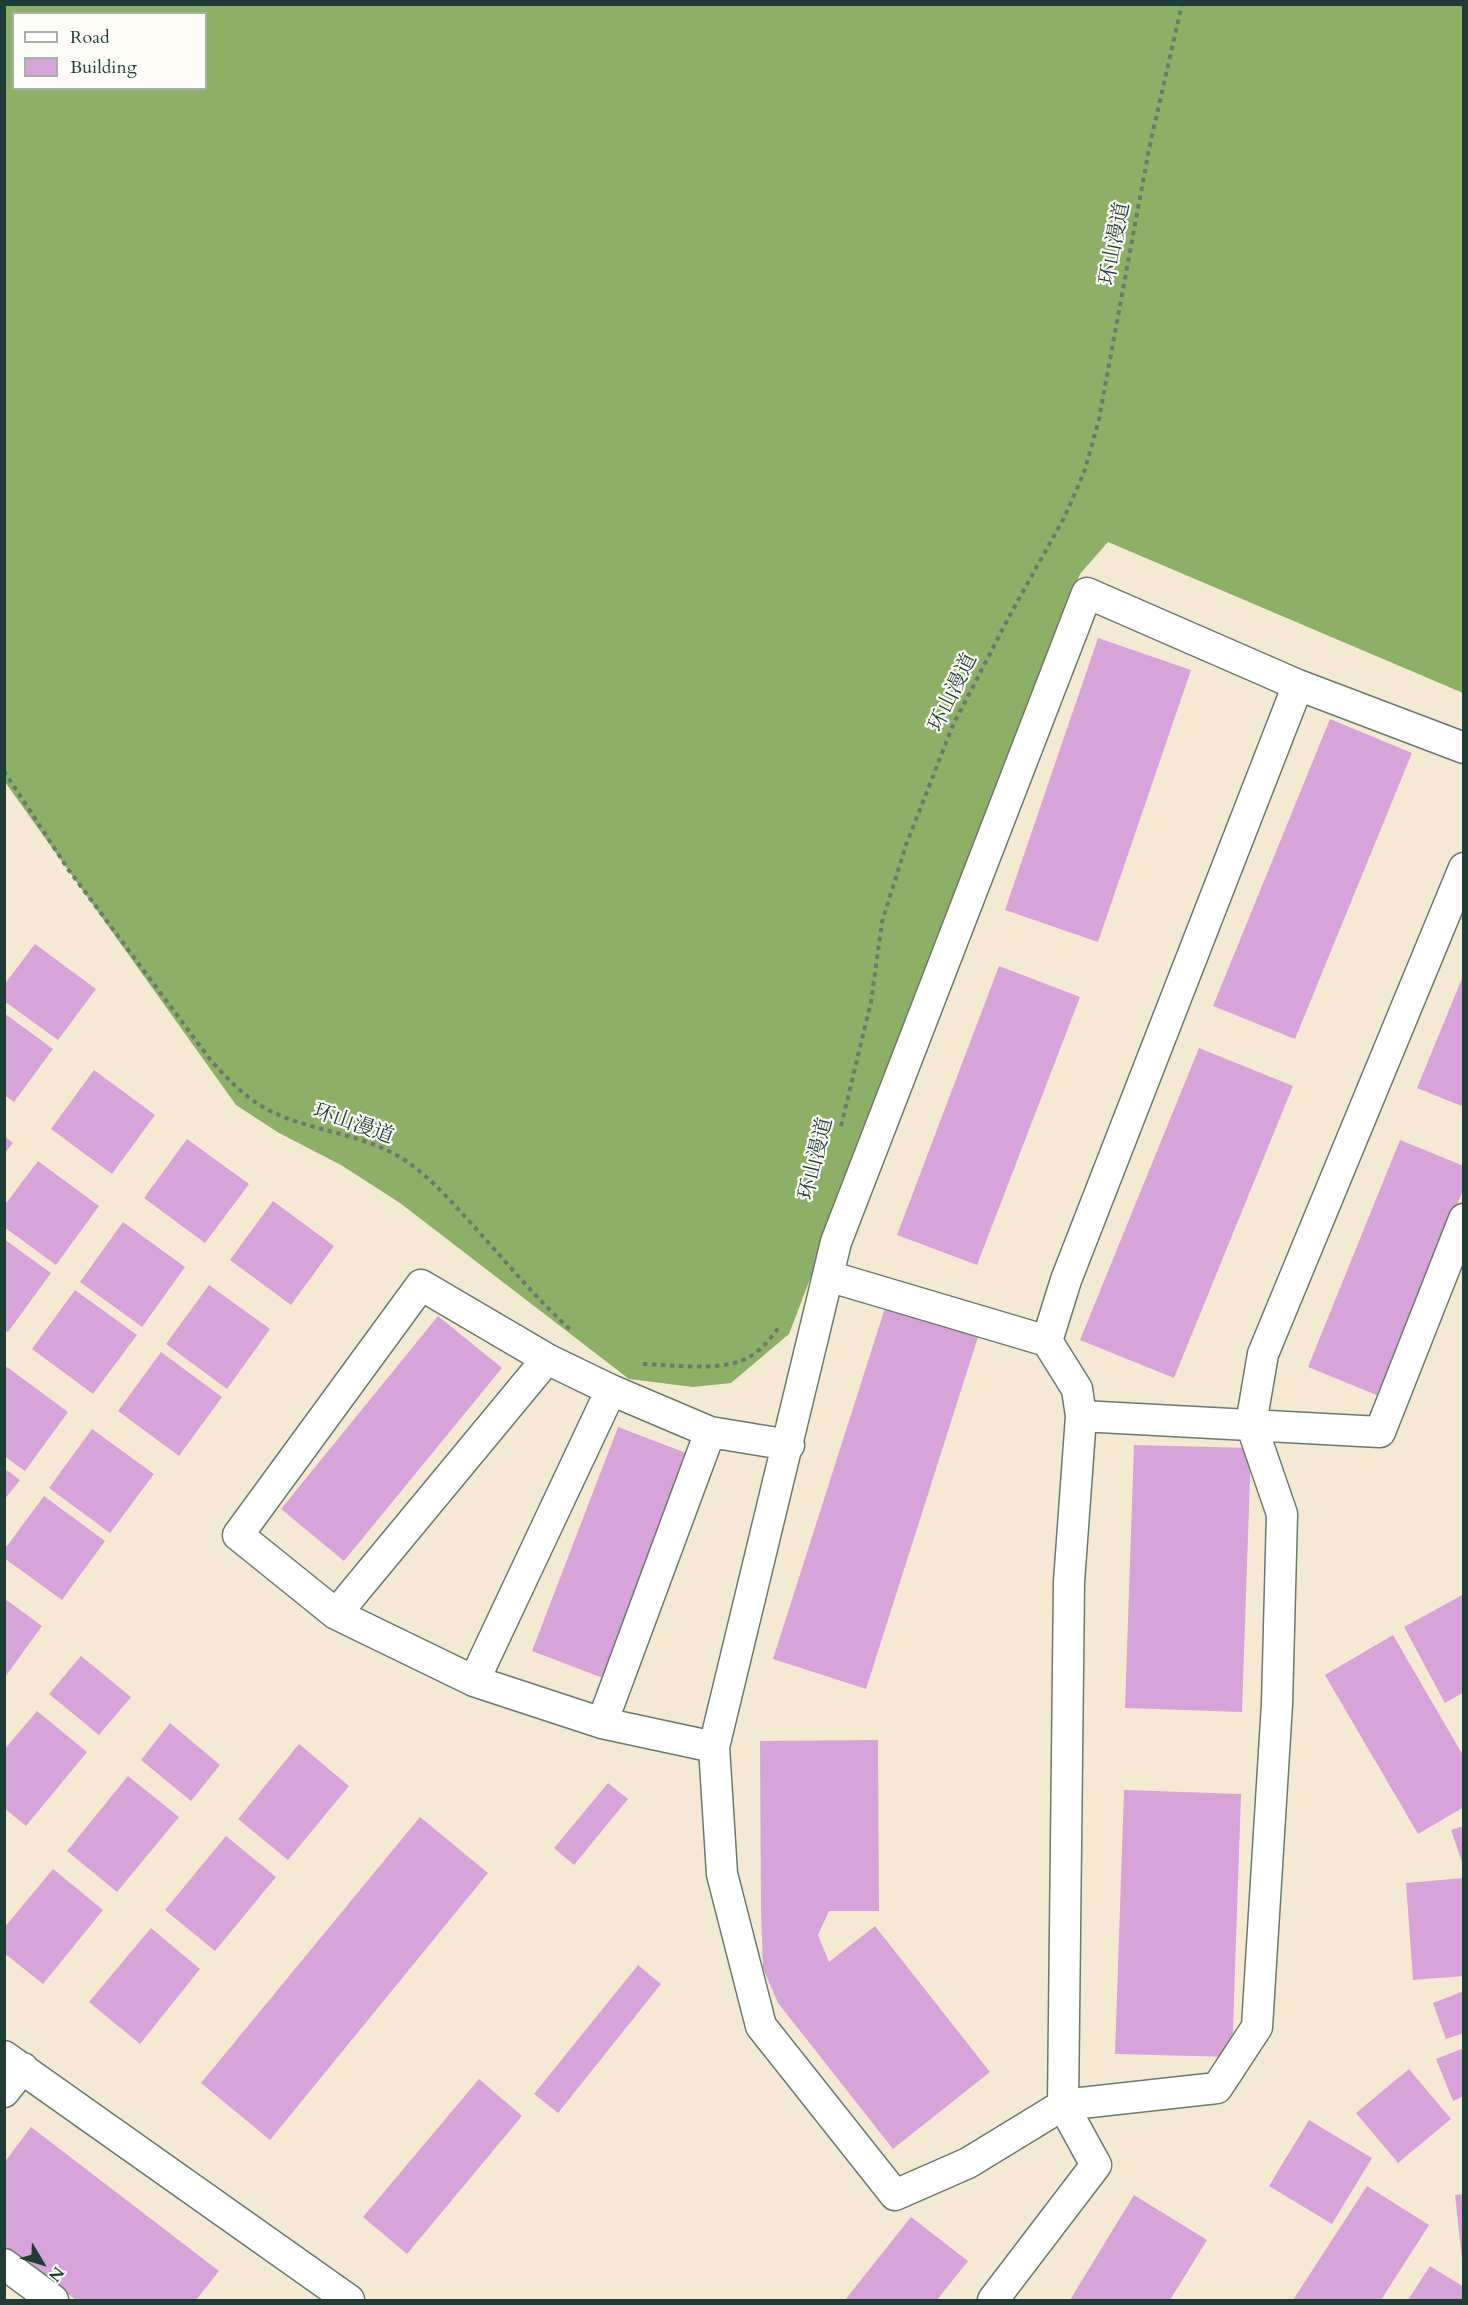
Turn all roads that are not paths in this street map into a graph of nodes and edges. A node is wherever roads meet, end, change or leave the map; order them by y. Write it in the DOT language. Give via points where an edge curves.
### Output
graph roads {
  1 [pos="1298,685"];
  2 [pos="1464,748"];
  3 [pos="1464,868"];
  4 [pos="1464,1219"];
  5 [pos="828,1275"];
  6 [pos="1047,1341"];
  7 [pos="547,1359"];
  8 [pos="611,1390"];
  9 [pos="1081,1416"];
  10 [pos="1251,1424"];
  11 [pos="710,1432"];
  12 [pos="789,1445"];
  13 [pos="336,1614"];
  14 [pos="474,1681"];
  15 [pos="602,1723"];
  16 [pos="714,1747"];
  17 [pos="14,2062"];
  18 [pos="4,2092"];
  19 [pos="1063,2104"];
  20 [pos="4,2264"];
  21 [pos="53,2301"];
  22 [pos="349,2301"];
  23 [pos="993,2301"];
  1 -- 2 [label="street"];
  1 -- 5 [label="street" via="1087,593 836,1242"];
  1 -- 6 [label="street" via="1070,1269"];
  3 -- 10 [label="street" via="1263,1354"];
  4 -- 10 [label="street" via="1380,1432"];
  5 -- 6 [label="street"];
  5 -- 12 [label="street"];
  6 -- 9 [label="street" via="1077,1389"];
  7 -- 8 [label="street"];
  7 -- 13 [label="street"];
  7 -- 13 [label="street" via="421,1285 238,1535"];
  8 -- 11 [label="street"];
  8 -- 14 [label="street"];
  9 -- 10 [label="street"];
  9 -- 19 [label="street" via="1069,1582"];
  10 -- 19 [label="street" via="1282,1514 1277,1704 1257,2027 1217,2088"];
  11 -- 12 [label="street"];
  11 -- 15 [label="street"];
  12 -- 16 [label="street"];
  13 -- 14 [label="street"];
  14 -- 15 [label="street"];
  15 -- 16 [label="street"];
  16 -- 19 [label="street" via="722,1874 761,2026 895,2195 968,2163"];
  17 -- 18 [label="street"];
  17 -- 22 [label="street"];
  19 -- 23 [label="street" via="1096,2165"];
  20 -- 21 [label="street"];
}
